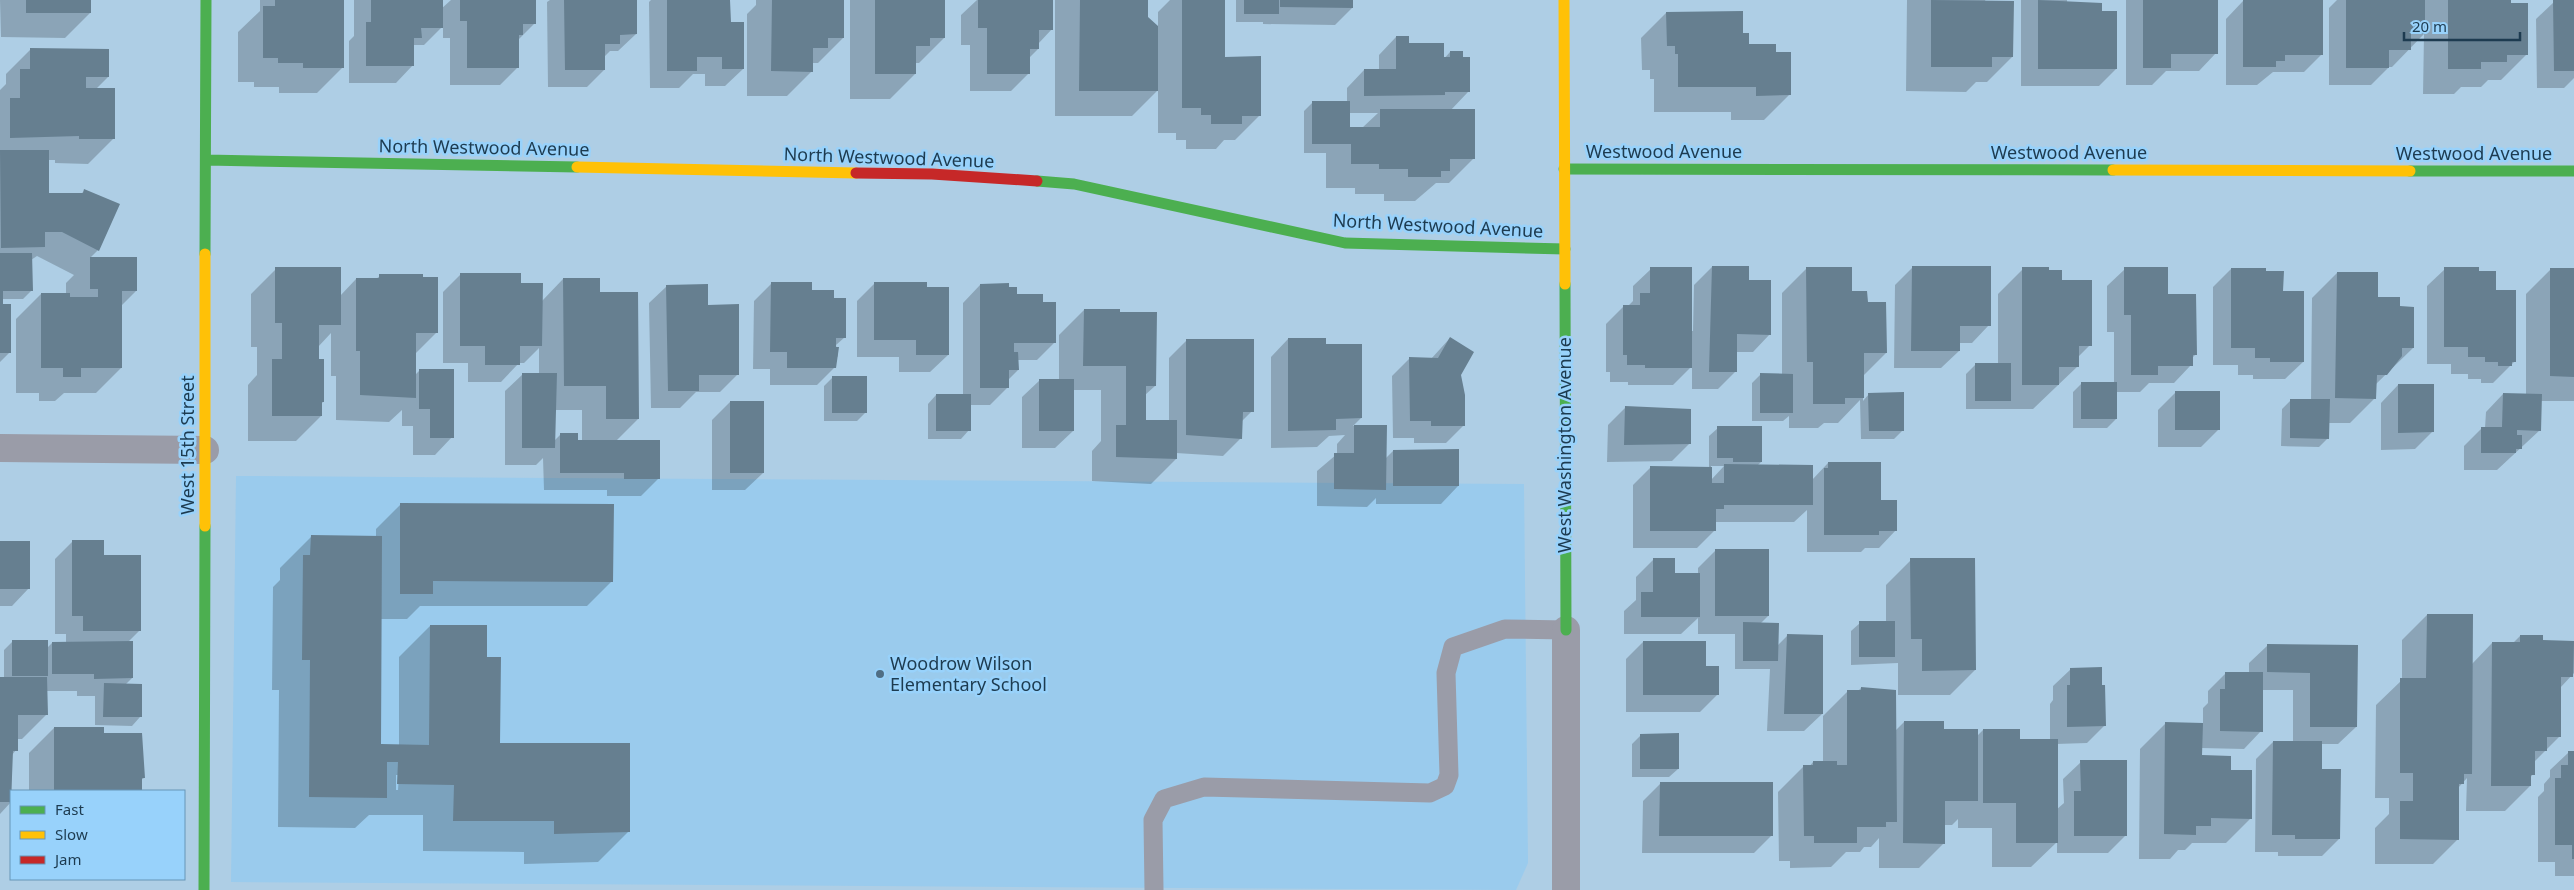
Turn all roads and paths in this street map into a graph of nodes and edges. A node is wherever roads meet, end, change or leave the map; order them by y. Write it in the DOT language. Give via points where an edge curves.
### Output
graph roads {
  1 [pos="206,0"];
  2 [pos="1564,0"];
  3 [pos="206,160"];
  4 [pos="1564,169"];
  5 [pos="2574,171"];
  6 [pos="1565,249"];
  7 [pos="0,448"];
  8 [pos="205,450"];
  9 [pos="1566,630"];
  10 [pos="204,890"];
  11 [pos="1154,890"];
  12 [pos="1566,890"];
  1 -- 3 [label="street, West 15th Street"];
  2 -- 4 [label="street, West Washington Avenue"];
  3 -- 6 [label="street, North Westwood Avenue" via="932,174 1055,182 1345,243"];
  3 -- 8 [label="street, West 15th Street"];
  4 -- 5 [label="street, Westwood Avenue"];
  4 -- 6 [label="street, West Washington Avenue"];
  6 -- 9 [label="street, West Washington Avenue"];
  7 -- 8 [label="street"];
  8 -- 10 [label="street, West 15th Street"];
  9 -- 11 [label="lane" via="1505,629 1453,647 1446,673 1449,775 1445,786 1430,793 1204,787 1164,799 1153,820"];
  9 -- 12 [label="street, West Washington Avenue"];
}
